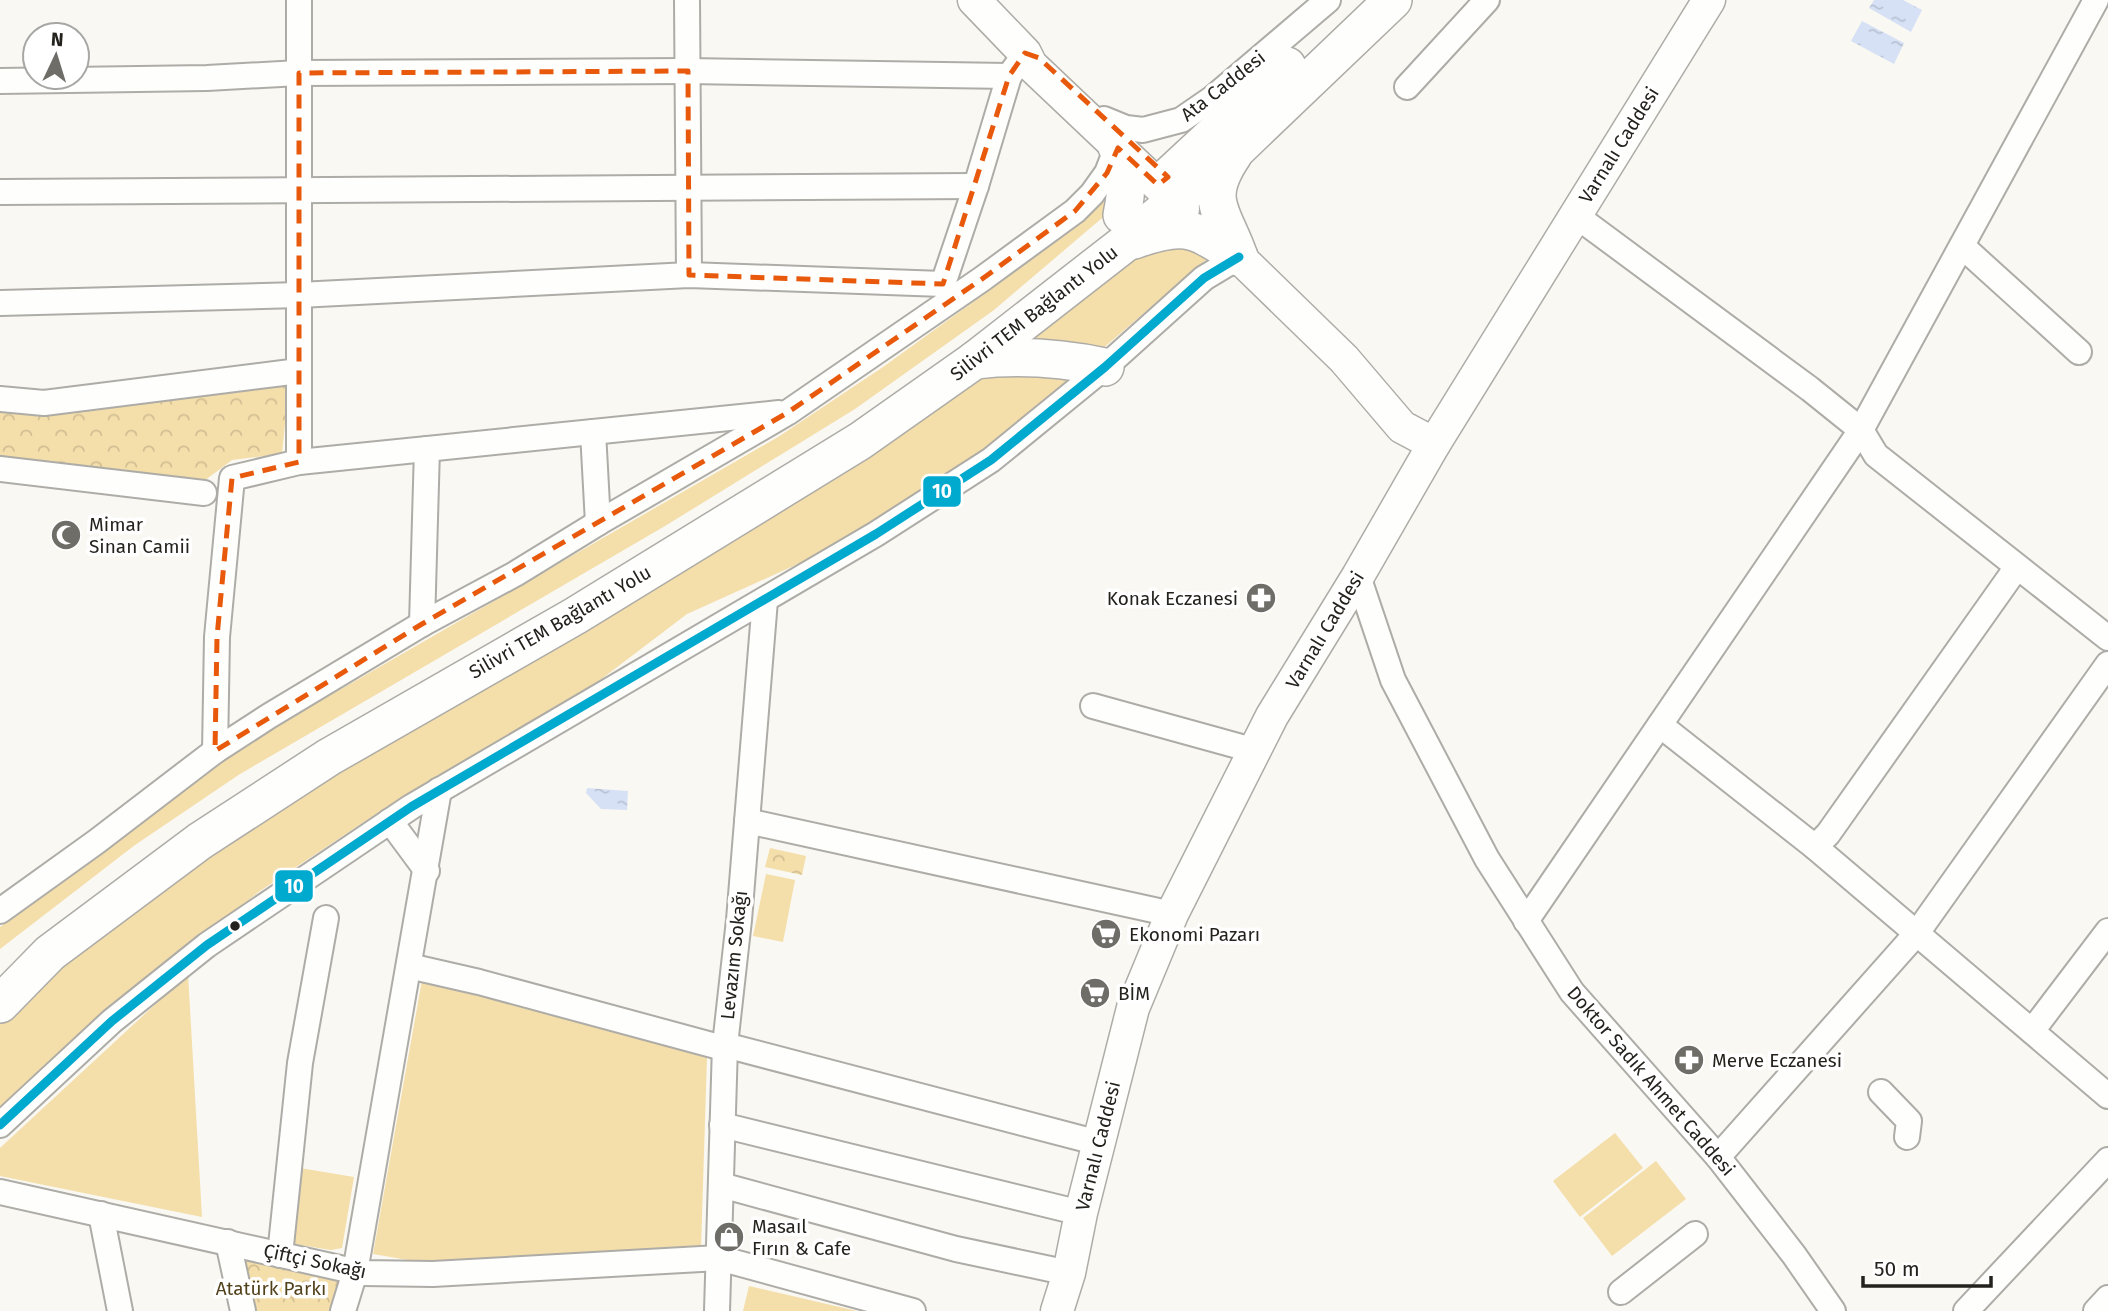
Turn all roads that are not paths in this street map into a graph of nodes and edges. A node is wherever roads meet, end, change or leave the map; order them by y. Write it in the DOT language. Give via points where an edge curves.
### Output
graph roads {
  1 [pos="299,0"];
  2 [pos="687,0"];
  3 [pos="974,0"];
  4 [pos="1328,0"];
  5 [pos="1360,0"];
  6 [pos="1393,0"];
  7 [pos="1487,0"];
  8 [pos="1709,0"];
  9 [pos="2096,0"];
  10 [pos="1017,65"];
  11 [pos="688,71"];
  12 [pos="299,73"];
  13 [pos="0,81"];
  14 [pos="1407,87"];
  15 [pos="1111,133"];
  16 [pos="1236,150"];
  17 [pos="689,186"];
  18 [pos="976,186"];
  19 [pos="1171,189"];
  20 [pos="299,191"];
  21 [pos="0,192"];
  22 [pos="1575,215"];
  23 [pos="1123,230"];
  24 [pos="1962,246"];
  25 [pos="1239,257"];
  26 [pos="689,275"];
  27 [pos="948,291"];
  28 [pos="299,295"];
  29 [pos="0,303"];
  30 [pos="2079,352"];
  31 [pos="975,360"];
  32 [pos="1105,367"];
  33 [pos="299,371"];
  34 [pos="0,399"];
  35 [pos="787,413"];
  36 [pos="1861,430"];
  37 [pos="593,432"];
  38 [pos="1434,444"];
  39 [pos="427,449"];
  40 [pos="299,462"];
  41 [pos="0,469"];
  42 [pos="204,493"];
  43 [pos="598,523"];
  44 [pos="2017,567"];
  45 [pos="1358,576"];
  46 [pos="765,600"];
  47 [pos="422,624"];
  48 [pos="2108,638"];
  49 [pos="2108,664"];
  50 [pos="1093,706"];
  51 [pos="1660,725"];
  52 [pos="215,751"];
  53 [pos="1256,751"];
  54 [pos="439,790"];
  55 [pos="390,821"];
  56 [pos="747,821"];
  57 [pos="1815,847"];
  58 [pos="426,871"];
  59 [pos="0,911"];
  60 [pos="1172,914"];
  61 [pos="326,918"];
  62 [pos="1526,921"];
  63 [pos="2108,931"];
  64 [pos="1917,933"];
  65 [pos="410,966"];
  66 [pos="0,969"];
  67 [pos="0,1003"];
  68 [pos="2032,1031"];
  69 [pos="724,1046"];
  70 [pos="1881,1092"];
  71 [pos="2108,1096"];
  72 [pos="0,1125"];
  73 [pos="722,1125"];
  74 [pos="1907,1137"];
  75 [pos="1099,1143"];
  76 [pos="1718,1157"];
  77 [pos="2108,1160"];
  78 [pos="721,1185"];
  79 [pos="0,1192"];
  80 [pos="1081,1213"];
  81 [pos="101,1214"];
  82 [pos="1695,1234"];
  83 [pos="228,1242"];
  84 [pos="280,1255"];
  85 [pos="719,1258"];
  86 [pos="355,1272"];
  87 [pos="1069,1273"];
  88 [pos="1620,1292"];
  89 [pos="2108,1298"];
  90 [pos="120,1311"];
  91 [pos="243,1311"];
  92 [pos="343,1311"];
  93 [pos="718,1311"];
  94 [pos="913,1311"];
  95 [pos="1057,1311"];
  96 [pos="1833,1311"];
  97 [pos="1966,1311"];
  98 [pos="2096,1311"];
  1 -- 12 [label="street"];
  2 -- 11 [label="street"];
  3 -- 10 [label="main road"];
  4 -- 15 [label="street, Ata Caddesi" via="1181,120"];
  5 -- 19 [label="highway"];
  6 -- 16 [label="highway"];
  7 -- 14 [label="street"];
  8 -- 22 [label="main road, Varnalı Caddesi"];
  9 -- 24 [label="street"];
  10 -- 11 [label="street"];
  10 -- 15 [label="main road" via="1031,65"];
  10 -- 18 [label="street"];
  11 -- 12 [label="street"];
  11 -- 17 [label="street"];
  12 -- 13 [label="street"];
  12 -- 20 [label="street"];
  15 -- 19 [label="main road"];
  15 -- 23 [label="highway" via="1126,167"];
  15 -- 27 [label="street" via="1107,173 1075,211"];
  16 -- 19 [label="highway"];
  16 -- 25 [label="highway" via="1219,178 1216,198"];
  17 -- 18 [label="street"];
  17 -- 20 [label="street"];
  17 -- 26 [label="street"];
  18 -- 27 [label="street"];
  19 -- 23 [label="highway"];
  19 -- 25 [label="main road"];
  20 -- 21 [label="street"];
  20 -- 28 [label="street"];
  22 -- 36 [label="street"];
  22 -- 38 [label="main road, Varnalı Caddesi"];
  23 -- 25 [label="highway" via="1187,229"];
  23 -- 31 [label="highway, Silivri TEM Bağlantı Yolu"];
  23 -- 66 [label="highway, Silivri TEM Bağlantı Yolu" via="1056,269 883,401 740,493 568,598 314,740 195,816 84,894"];
  24 -- 30 [label="street"];
  24 -- 36 [label="street"];
  25 -- 32 [label="street" via="1204,278"];
  25 -- 38 [label="main road" via="1344,359 1402,427"];
  26 -- 27 [label="street"];
  26 -- 28 [label="street"];
  27 -- 35 [label="street"];
  28 -- 29 [label="street"];
  28 -- 33 [label="street"];
  31 -- 32 [label="highway" via="1007,356"];
  31 -- 67 [label="highway, Silivri TEM Bağlantı Yolu" via="848,449 575,616 329,757 200,841 50,953"];
  32 -- 46 [label="street" via="991,460"];
  33 -- 34 [label="street" via="44,403"];
  33 -- 40 [label="street"];
  35 -- 37 [label="street"];
  35 -- 43 [label="street"];
  36 -- 44 [label="street" via="1876,455"];
  36 -- 51 [label="street"];
  37 -- 39 [label="street"];
  37 -- 43 [label="street"];
  38 -- 45 [label="main road, Varnalı Caddesi"];
  39 -- 40 [label="street"];
  39 -- 47 [label="street"];
  40 -- 52 [label="street" via="232,478 217,637"];
  41 -- 42 [label="street"];
  43 -- 47 [label="street"];
  44 -- 48 [label="street"];
  44 -- 57 [label="street"];
  45 -- 53 [label="main road, Varnalı Caddesi" via="1272,716"];
  45 -- 62 [label="street, Doktor Sadık Ahmet Caddesi" via="1393,680 1487,859"];
  46 -- 54 [label="street"];
  46 -- 56 [label="street, Levazım Sokağı"];
  47 -- 52 [label="street"];
  49 -- 64 [label="street"];
  50 -- 53 [label="street"];
  51 -- 57 [label="street"];
  51 -- 62 [label="street"];
  52 -- 59 [label="street"];
  53 -- 60 [label="main road, Varnalı Caddesi"];
  54 -- 55 [label="street"];
  54 -- 58 [label="street"];
  55 -- 58 [label="street"];
  55 -- 72 [label="street" via="207,945 112,1021"];
  56 -- 60 [label="street"];
  56 -- 69 [label="street, Levazım Sokağı"];
  57 -- 64 [label="street"];
  58 -- 65 [label="street"];
  60 -- 75 [label="main road, Varnalı Caddesi" via="1133,1008"];
  61 -- 84 [label="street" via="300,1063"];
  62 -- 76 [label="street, Doktor Sadık Ahmet Caddesi" via="1572,992"];
  63 -- 68 [label="street"];
  64 -- 68 [label="street"];
  64 -- 76 [label="street"];
  65 -- 69 [label="street"];
  65 -- 86 [label="street"];
  68 -- 71 [label="street"];
  69 -- 73 [label="street, Levazım Sokağı"];
  69 -- 75 [label="street"];
  70 -- 74 [label="street" via="1909,1121"];
  73 -- 78 [label="street, Levazım Sokağı"];
  73 -- 80 [label="street"];
  75 -- 80 [label="main road, Varnalı Caddesi"];
  76 -- 96 [label="street, Doktor Sadık Ahmet Caddesi" via="1802,1247"];
  77 -- 97 [label="street"];
  78 -- 85 [label="street, Levazım Sokağı"];
  78 -- 87 [label="street" via="956,1249"];
  79 -- 81 [label="street, Çiftçi Sokağı"];
  80 -- 87 [label="main road, Varnalı Caddesi"];
  81 -- 83 [label="street, Çiftçi Sokağı"];
  81 -- 90 [label="street"];
  82 -- 88 [label="street"];
  83 -- 84 [label="street, Çiftçi Sokağı"];
  83 -- 91 [label="street"];
  84 -- 86 [label="street, Çiftçi Sokağı"];
  85 -- 86 [label="street, Çiftçi Sokağı" via="433,1274"];
  85 -- 93 [label="street, Levazım Sokağı"];
  85 -- 94 [label="street, Çiftçi Sokağı"];
  86 -- 92 [label="street"];
  87 -- 95 [label="main road, Varnalı Caddesi"];
  89 -- 98 [label="street"];
}
